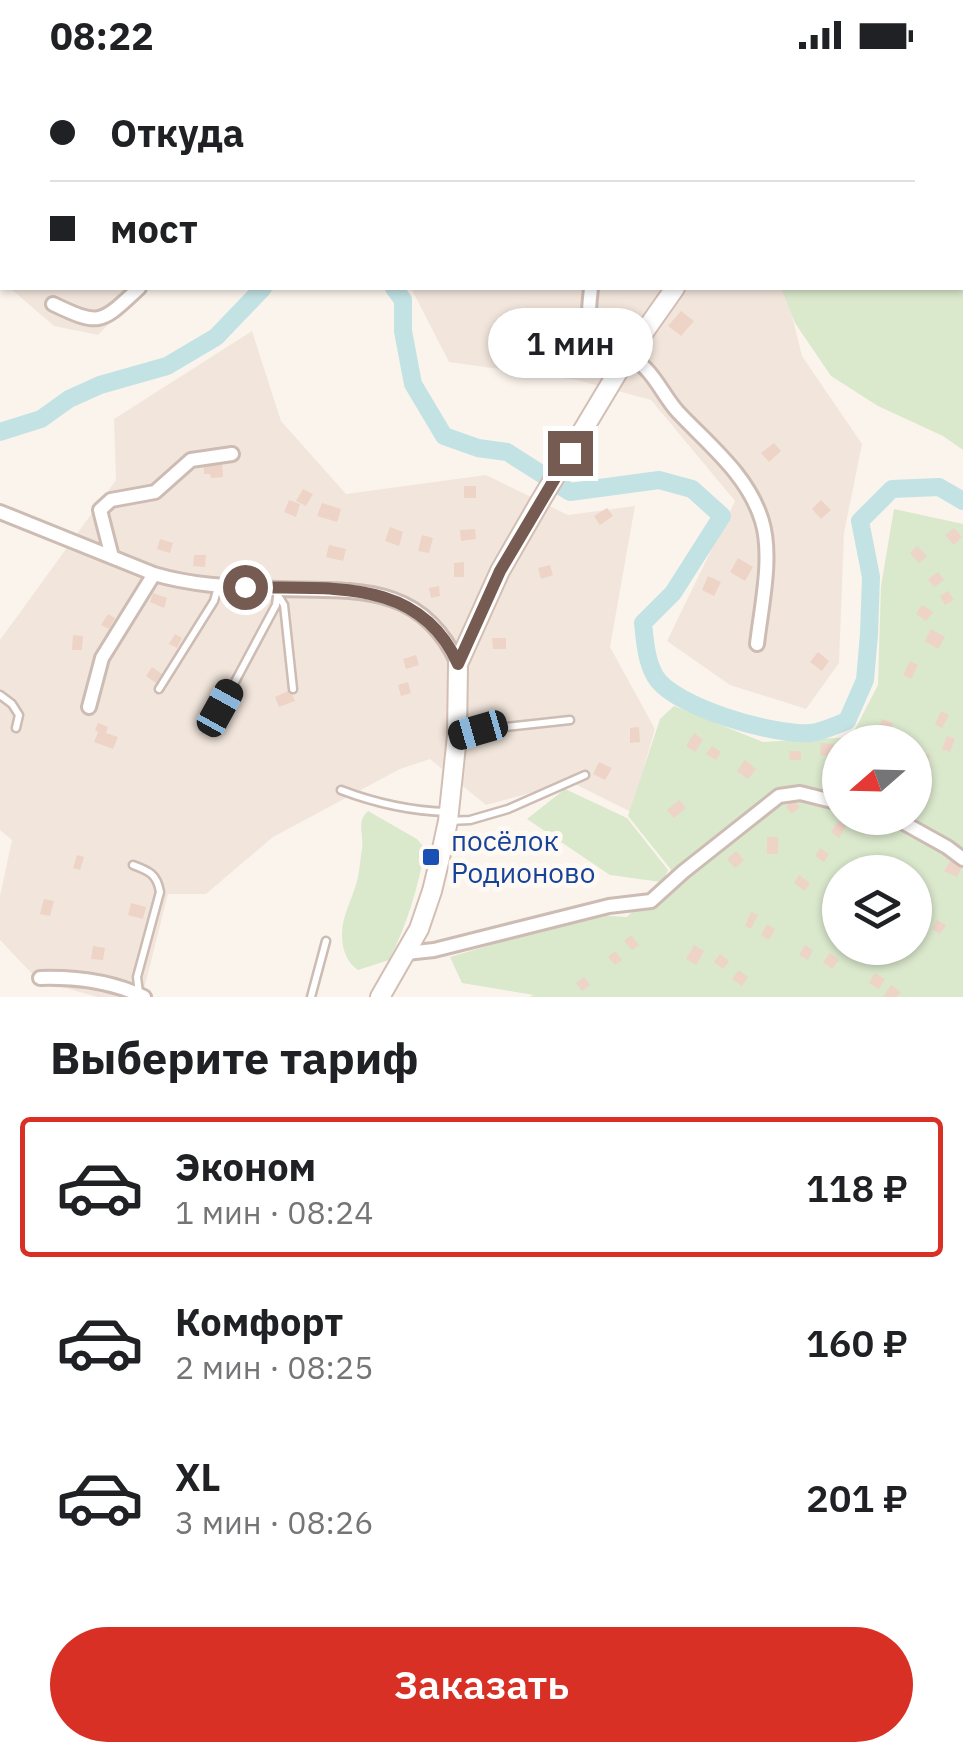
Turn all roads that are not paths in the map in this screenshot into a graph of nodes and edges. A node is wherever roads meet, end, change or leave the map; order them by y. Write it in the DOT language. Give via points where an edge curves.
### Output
graph roads {
  1 [pos="136,290"];
  2 [pos="590,290"];
  3 [pos="673,290"];
  4 [pos="53,304"];
  5 [pos="628,355"];
  6 [pos="232,454"];
  7 [pos="0,512"];
  8 [pos="112,557"];
  9 [pos="154,574"];
  10 [pos="218,586"];
  11 [pos="279,592"];
  12 [pos="757,644"];
  13 [pos="458,664"];
  14 [pos="293,689"];
  15 [pos="159,690"];
  16 [pos="0,695"];
  17 [pos="89,707"];
  18 [pos="220,708"];
  19 [pos="570,720"];
  20 [pos="16,728"];
  21 [pos="457,736"];
  22 [pos="585,776"];
  23 [pos="340,790"];
  24 [pos="822,798"];
  25 [pos="448,816"];
  26 [pos="925,835"];
  27 [pos="963,859"];
  28 [pos="133,865"];
  29 [pos="326,941"];
  30 [pos="406,954"];
  31 [pos="40,978"];
  32 [pos="142,996"];
  33 [pos="311,997"];
  34 [pos="380,997"];
  1 -- 4 [label="street" via="95,320"];
  2 -- 5 [label="street" via="594,330"];
  3 -- 5 [label="street"];
  5 -- 12 [label="street" via="737,473 756,504 767,549"];
  5 -- 13 [label="street" via="500,571"];
  6 -- 8 [label="street" via="191,460 156,492 106,503 100,510"];
  7 -- 8 [label="street"];
  8 -- 9 [label="street"];
  9 -- 10 [label="street"];
  9 -- 17 [label="street" via="102,658"];
  10 -- 11 [label="street"];
  10 -- 15 [label="lane"];
  11 -- 13 [label="street" via="365,591 396,602 444,637"];
  11 -- 14 [label="lane"];
  11 -- 18 [label="lane"];
  13 -- 21 [label="street"];
  16 -- 20 [label="lane" via="20,715"];
  19 -- 21 [label="lane"];
  21 -- 25 [label="street"];
  22 -- 25 [label="lane" via="508,809 470,820"];
  23 -- 25 [label="lane"];
  24 -- 30 [label="street" via="779,796 651,901"];
  25 -- 30 [label="street" via="432,891"];
  26 -- 27 [label="street"];
  28 -- 32 [label="lane" via="151,872 160,892 137,978"];
  29 -- 33 [label="lane"];
  30 -- 34 [label="street"];
  31 -- 32 [label="street" via="76,977"];
}
